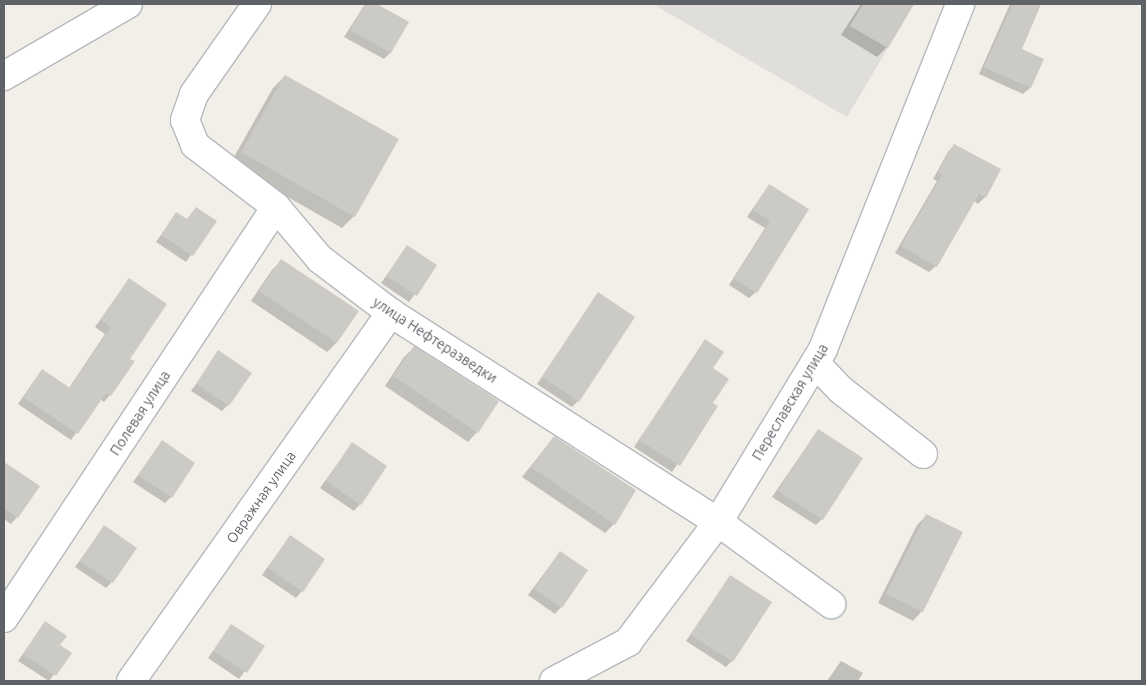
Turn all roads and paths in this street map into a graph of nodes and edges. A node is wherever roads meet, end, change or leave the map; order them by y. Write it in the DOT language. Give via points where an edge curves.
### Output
graph roads {
  1 [pos="128,4"];
  2 [pos="257,4"];
  3 [pos="960,4"];
  4 [pos="4,76"];
  5 [pos="276,207"];
  6 [pos="391,313"];
  7 [pos="815,364"];
  8 [pos="923,454"];
  9 [pos="718,522"];
  10 [pos="831,604"];
  11 [pos="4,618"];
  12 [pos="131,681"];
  13 [pos="554,681"];
  1 -- 4 [label="street"];
  2 -- 5 [label="street, улица Нефтеразведки" via="194,94 185,120 195,145"];
  3 -- 7 [label="street, Переславская улица"];
  5 -- 6 [label="street, улица Нефтеразведки" via="320,259"];
  5 -- 11 [label="street, Полевая улица"];
  6 -- 9 [label="street, улица Нефтеразведки"];
  6 -- 12 [label="street, Овражная улица"];
  7 -- 8 [label="street" via="840,390"];
  7 -- 9 [label="street, Переславская улица"];
  9 -- 10 [label="street, улица Нефтеразведки"];
  9 -- 13 [label="street, Переславская улица" via="628,642"];
}
